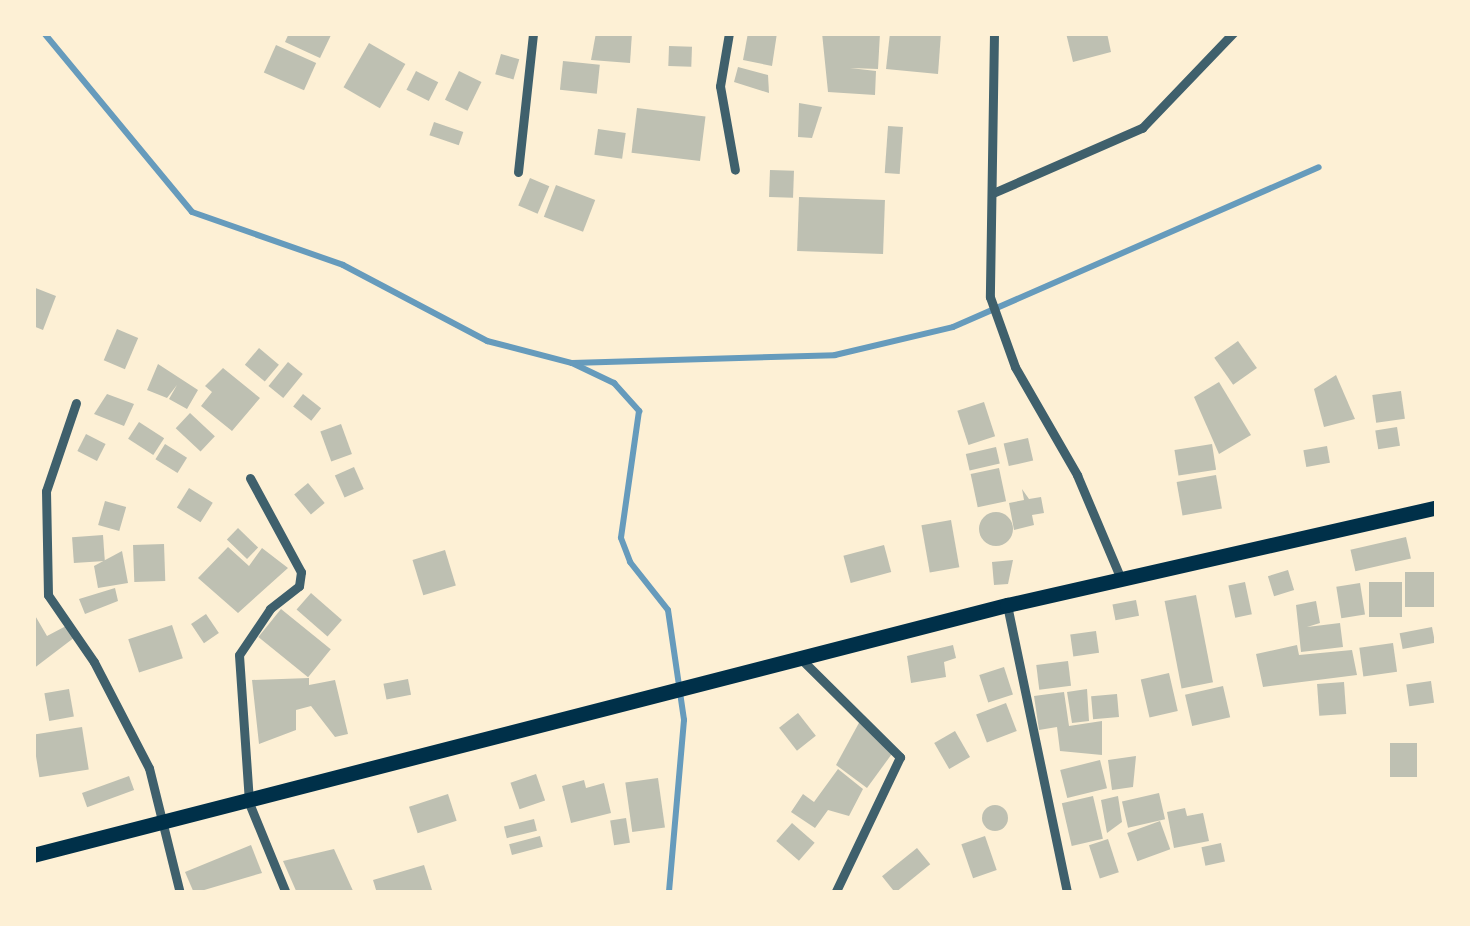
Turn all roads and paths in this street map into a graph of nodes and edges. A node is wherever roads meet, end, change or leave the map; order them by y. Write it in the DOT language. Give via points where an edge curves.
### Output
graph roads {
  1 [pos="533,33"];
  2 [pos="729,33"];
  3 [pos="994,33"];
  4 [pos="1233,33"];
  5 [pos="735,170"];
  6 [pos="518,172"];
  7 [pos="993,193"];
  8 [pos="76,404"];
  9 [pos="250,478"];
  10 [pos="1437,507"];
  11 [pos="1122,581"];
  12 [pos="1007,605"];
  13 [pos="800,658"];
  14 [pos="249,803"];
  15 [pos="165,823"];
  16 [pos="33,855"];
  17 [pos="180,893"];
  18 [pos="286,893"];
  19 [pos="835,893"];
  20 [pos="1067,893"];
  1 -- 6 [label="street"];
  2 -- 5 [label="street" via="720,86"];
  3 -- 7 [label="street"];
  4 -- 7 [label="street" via="1142,128"];
  7 -- 11 [label="street" via="990,297 999,331 1077,475"];
  8 -- 15 [label="street" via="46,491 47,595 104,678 149,768"];
  9 -- 14 [label="street" via="302,572 299,586 270,610 239,655"];
  10 -- 11 [label="main road"];
  11 -- 12 [label="main road"];
  12 -- 13 [label="main road"];
  12 -- 20 [label="street"];
  13 -- 14 [label="main road"];
  13 -- 19 [label="street" via="900,757"];
  14 -- 15 [label="main road"];
  14 -- 18 [label="street"];
  15 -- 16 [label="main road"];
  15 -- 17 [label="street"];
}
